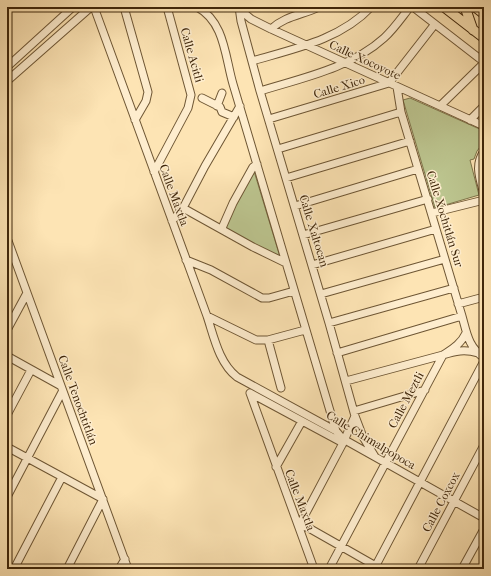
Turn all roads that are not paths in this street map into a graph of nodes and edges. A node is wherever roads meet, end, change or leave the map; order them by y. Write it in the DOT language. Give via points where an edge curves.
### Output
graph roads {
  1 [pos="74,7"];
  2 [pos="92,7"];
  3 [pos="124,7"];
  4 [pos="167,7"];
  5 [pos="197,7"];
  6 [pos="319,7"];
  7 [pos="371,7"];
  8 [pos="411,7"];
  9 [pos="444,7"];
  10 [pos="465,7"];
  11 [pos="475,7"];
  12 [pos="239,8"];
  13 [pos="484,14"];
  14 [pos="435,24"];
  15 [pos="271,29"];
  16 [pos="473,30"];
  17 [pos="484,38"];
  18 [pos="307,45"];
  19 [pos="252,61"];
  20 [pos="484,62"];
  21 [pos="346,63"];
  22 [pos="7,67"];
  23 [pos="7,81"];
  24 [pos="389,84"];
  25 [pos="397,87"];
  26 [pos="260,91"];
  27 [pos="222,93"];
  28 [pos="202,98"];
  29 [pos="217,106"];
  30 [pos="240,106"];
  31 [pos="440,106"];
  32 [pos="484,106"];
  33 [pos="401,112"];
  34 [pos="234,117"];
  35 [pos="270,119"];
  36 [pos="135,120"];
  37 [pos="470,120"];
  38 [pos="484,126"];
  39 [pos="410,141"];
  40 [pos="278,149"];
  41 [pos="484,151"];
  42 [pos="257,164"];
  43 [pos="418,170"];
  44 [pos="154,172"];
  45 [pos="286,178"];
  46 [pos="484,192"];
  47 [pos="428,199"];
  48 [pos="484,200"];
  49 [pos="295,206"];
  50 [pos="183,208"];
  51 [pos="432,213"];
  52 [pos="172,221"];
  53 [pos="222,228"];
  54 [pos="436,229"];
  55 [pos="303,236"];
  56 [pos="8,242"];
  57 [pos="7,255"];
  58 [pos="15,259"];
  59 [pos="445,259"];
  60 [pos="186,260"];
  61 [pos="286,263"];
  62 [pos="312,265"];
  63 [pos="454,288"];
  64 [pos="294,291"];
  65 [pos="27,293"];
  66 [pos="321,294"];
  67 [pos="484,297"];
  68 [pos="458,304"];
  69 [pos="207,316"];
  70 [pos="462,316"];
  71 [pos="329,323"];
  72 [pos="7,330"];
  73 [pos="305,330"];
  74 [pos="466,333"];
  75 [pos="268,340"];
  76 [pos="337,353"];
  77 [pos="443,355"];
  78 [pos="7,356"];
  79 [pos="481,356"];
  80 [pos="484,361"];
  81 [pos="31,370"];
  82 [pos="246,381"];
  83 [pos="346,381"];
  84 [pos="281,388"];
  85 [pos="62,389"];
  86 [pos="425,390"];
  87 [pos="354,413"];
  88 [pos="7,415"];
  89 [pos="302,421"];
  90 [pos="336,431"];
  91 [pos="344,442"];
  92 [pos="484,445"];
  93 [pos="7,447"];
  94 [pos="375,457"];
  95 [pos="28,458"];
  96 [pos="385,463"];
  97 [pos="276,467"];
  98 [pos="62,477"];
  99 [pos="419,482"];
  100 [pos="7,497"];
  101 [pos="103,499"];
  102 [pos="454,501"];
  103 [pos="484,518"];
  104 [pos="299,526"];
  105 [pos="484,529"];
  106 [pos="341,546"];
  107 [pos="125,559"];
  108 [pos="377,568"];
  109 [pos="14,569"];
  110 [pos="67,569"];
  111 [pos="120,569"];
  112 [pos="128,569"];
  113 [pos="314,569"];
  114 [pos="329,569"];
  115 [pos="418,569"];
  116 [pos="462,569"];
  1 -- 22 [label="street"];
  2 -- 23 [label="street"];
  2 -- 36 [label="street, Calle Maxtla"];
  3 -- 36 [label="street" via="148,92"];
  4 -- 44 [label="street, Calle Acitli" via="192,95 188,108"];
  5 -- 30 [label="street" via="208,15 218,29"];
  6 -- 15 [label="street" via="285,18"];
  7 -- 18 [label="street" via="347,27"];
  8 -- 14 [label="street"];
  8 -- 21 [label="street" via="385,38"];
  9 -- 16 [label="main road"];
  10 -- 16 [label="main road"];
  11 -- 13 [label="main road"];
  12 -- 15 [label="street, Calle Xocoyote" via="251,19"];
  12 -- 19 [label="street, Calle Xaltocan"];
  14 -- 20 [label="street"];
  14 -- 24 [label="street"];
  15 -- 18 [label="street, Calle Xocoyote"];
  16 -- 17 [label="main road"];
  18 -- 19 [label="street"];
  18 -- 21 [label="street, Calle Xocoyote"];
  19 -- 26 [label="street, Calle Xaltocan"];
  20 -- 31 [label="street"];
  21 -- 24 [label="street, Calle Xocoyote"];
  21 -- 26 [label="street"];
  24 -- 25 [label="street, Calle Xocoyote"];
  24 -- 35 [label="street, Calle Xico"];
  25 -- 31 [label="street, Calle Xocoyote"];
  25 -- 33 [label="street, Calle Xochitlán Sur"];
  26 -- 35 [label="street, Calle Xaltocan"];
  27 -- 29 [label="street"];
  28 -- 29 [label="street"];
  29 -- 34 [label="street"];
  30 -- 34 [label="street"];
  30 -- 42 [label="street"];
  31 -- 37 [label="street, Calle Xocoyote"];
  32 -- 37 [label="street"];
  33 -- 39 [label="street, Calle Xochitlán Sur"];
  33 -- 40 [label="street"];
  34 -- 50 [label="street"];
  35 -- 40 [label="street, Calle Xaltocan"];
  36 -- 44 [label="street, Calle Maxtla"];
  37 -- 38 [label="street, Calle Xocoyote"];
  39 -- 43 [label="street, Calle Xochitlán Sur"];
  39 -- 45 [label="street"];
  40 -- 45 [label="street, Calle Xaltocan"];
  41 -- 46 [label="street" via="477,168"];
  42 -- 53 [label="street" via="233,203"];
  42 -- 61 [label="street"];
  43 -- 47 [label="street, Calle Xochitlán Sur"];
  43 -- 49 [label="street"];
  44 -- 52 [label="street, Calle Maxtla"];
  45 -- 49 [label="street, Calle Xaltocan"];
  47 -- 51 [label="street, Calle Xochitlán Sur"];
  47 -- 55 [label="street"];
  48 -- 51 [label="street"];
  49 -- 55 [label="street, Calle Xaltocan"];
  50 -- 52 [label="street"];
  50 -- 53 [label="street"];
  51 -- 54 [label="street, Calle Xochitlán Sur"];
  52 -- 60 [label="street, Calle Maxtla"];
  53 -- 61 [label="street"];
  54 -- 59 [label="street, Calle Xochitlán Sur"];
  54 -- 62 [label="street"];
  55 -- 62 [label="street, Calle Xaltocan"];
  56 -- 58 [label="street, Calle Tenochtitlán"];
  57 -- 58 [label="street"];
  58 -- 65 [label="street, Calle Tenochtitlán"];
  59 -- 63 [label="street, Calle Xochitlán Sur"];
  59 -- 66 [label="street"];
  60 -- 64 [label="street" via="211,270 262,298"];
  60 -- 69 [label="street, Calle Maxtla"];
  61 -- 64 [label="street"];
  62 -- 66 [label="street, Calle Xaltocan"];
  63 -- 68 [label="street, Calle Xochitlán Sur"];
  63 -- 71 [label="street"];
  64 -- 73 [label="street"];
  65 -- 72 [label="street"];
  65 -- 85 [label="street, Calle Tenochtitlán"];
  66 -- 71 [label="street, Calle Xaltocan"];
  67 -- 68 [label="street"];
  68 -- 70 [label="street, Calle Xochitlán Sur"];
  69 -- 75 [label="street" via="252,339"];
  69 -- 82 [label="street, Calle Maxtla" via="226,365 232,373"];
  70 -- 74 [label="street, Calle Xochitlán Sur"];
  70 -- 76 [label="street"];
  71 -- 76 [label="street, Calle Xaltocan"];
  73 -- 75 [label="street"];
  73 -- 90 [label="street"];
  74 -- 77 [label="street, Calle Meztli" via="457,345"];
  74 -- 79 [label="street, Calle Xochitlán Sur" via="469,342"];
  75 -- 84 [label="street"];
  76 -- 83 [label="street, Calle Xaltocan"];
  77 -- 79 [label="street" via="463,350"];
  77 -- 83 [label="street"];
  77 -- 86 [label="street, Calle Meztli"];
  78 -- 81 [label="street"];
  80 -- 99 [label="street"];
  81 -- 85 [label="street"];
  81 -- 88 [label="street"];
  82 -- 90 [label="street, Calle Chimalpopoca"];
  83 -- 87 [label="street, Calle Xaltocan"];
  85 -- 95 [label="street"];
  85 -- 101 [label="street, Calle Tenochtitlán"];
  86 -- 87 [label="street"];
  86 -- 96 [label="street, Calle Meztli"];
  87 -- 91 [label="street"];
  87 -- 94 [label="street, Calle Xaltocan" via="363,437"];
  89 -- 91 [label="street"];
  89 -- 97 [label="street"];
  89 -- 97 [label="street, Calle Maxtla" via="250,393"];
  90 -- 91 [label="street, Calle Chimalpopoca"];
  91 -- 94 [label="street, Calle Chimalpopoca"];
  91 -- 104 [label="street"];
  92 -- 102 [label="street, Calle Coxcox"];
  93 -- 95 [label="street"];
  94 -- 96 [label="street, Calle Chimalpopoca"];
  95 -- 98 [label="street"];
  95 -- 100 [label="street"];
  96 -- 99 [label="street, Calle Chimalpopoca"];
  96 -- 106 [label="street, Calle Meztli"];
  97 -- 104 [label="street, Calle Maxtla"];
  98 -- 101 [label="street"];
  98 -- 109 [label="street"];
  99 -- 102 [label="street, Calle Chimalpopoca"];
  99 -- 108 [label="street"];
  101 -- 107 [label="street, Calle Tenochtitlán"];
  101 -- 110 [label="street"];
  102 -- 103 [label="street, Calle Chimalpopoca"];
  102 -- 115 [label="street, Calle Coxcox"];
  104 -- 106 [label="street"];
  104 -- 113 [label="street, Calle Maxtla"];
  105 -- 116 [label="street"];
  106 -- 108 [label="street"];
  106 -- 114 [label="street, Calle Meztli"];
  107 -- 111 [label="street"];
  107 -- 112 [label="street, Calle Tenochtitlán"];
}
